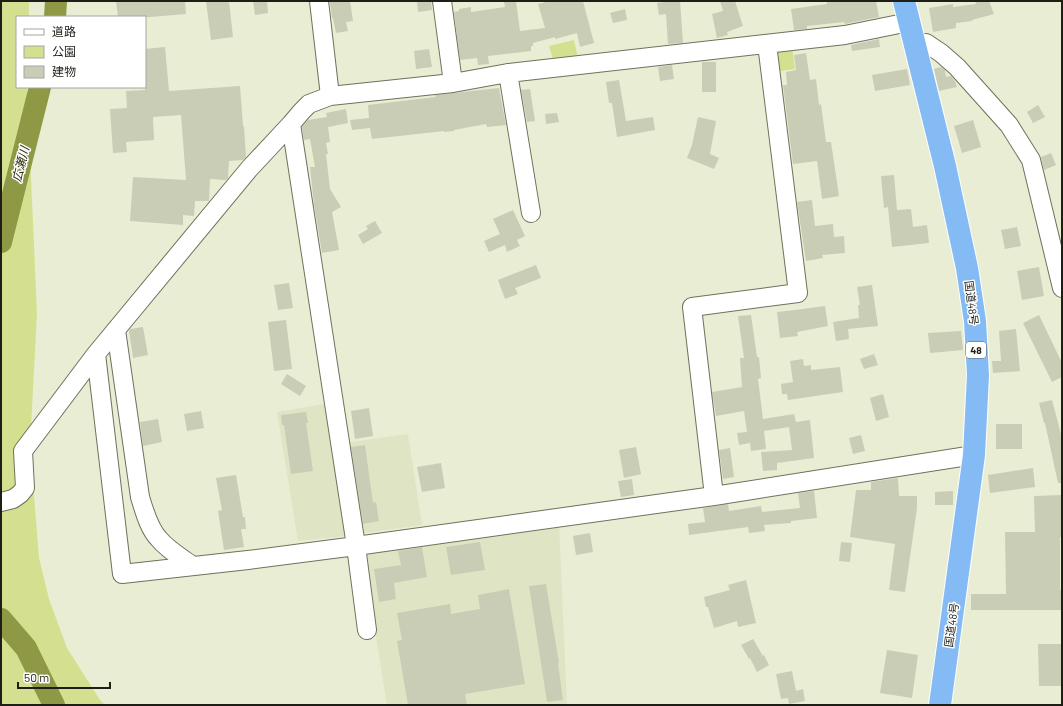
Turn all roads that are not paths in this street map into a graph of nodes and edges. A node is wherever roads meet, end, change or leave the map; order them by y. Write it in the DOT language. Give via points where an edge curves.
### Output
graph roads {
  1 [pos="320,1"];
  2 [pos="442,1"];
  3 [pos="904,1"];
  4 [pos="909,22"];
  5 [pos="767,44"];
  6 [pos="916,45"];
  7 [pos="508,74"];
  8 [pos="452,83"];
  9 [pos="330,96"];
  10 [pos="291,124"];
  11 [pos="531,213"];
  12 [pos="1062,288"];
  13 [pos="116,330"];
  14 [pos="96,354"];
  15 [pos="974,456"];
  16 [pos="714,496"];
  17 [pos="1,502"];
  18 [pos="356,546"];
  19 [pos="193,566"];
  20 [pos="367,630"];
  21 [pos="940,705"];
  1 -- 9 [label="street"];
  2 -- 8 [label="street"];
  3 -- 4 [label="highway, 国道48号 / 48"];
  4 -- 5 [label="street" via="845,36"];
  4 -- 6 [label="highway, 国道48号 / 48"];
  5 -- 7 [label="street"];
  5 -- 16 [label="street" via="798,293 692,307"];
  6 -- 12 [label="street" via="926,42 941,53 1009,125 1031,160"];
  6 -- 15 [label="highway, 国道48号 / 48" via="945,166 975,321 978,375"];
  7 -- 8 [label="street"];
  7 -- 11 [label="street"];
  8 -- 9 [label="street"];
  9 -- 10 [label="street" via="309,104"];
  10 -- 13 [label="street" via="249,169"];
  10 -- 18 [label="street"];
  13 -- 14 [label="street"];
  13 -- 19 [label="street" via="140,497 146,518 158,539"];
  14 -- 17 [label="street" via="23,451 25,488 13,499"];
  14 -- 19 [label="street" via="122,574"];
  15 -- 16 [label="street"];
  15 -- 21 [label="highway, 国道48号 / 48"];
  16 -- 18 [label="street"];
  18 -- 19 [label="street"];
  18 -- 20 [label="street"];
}
